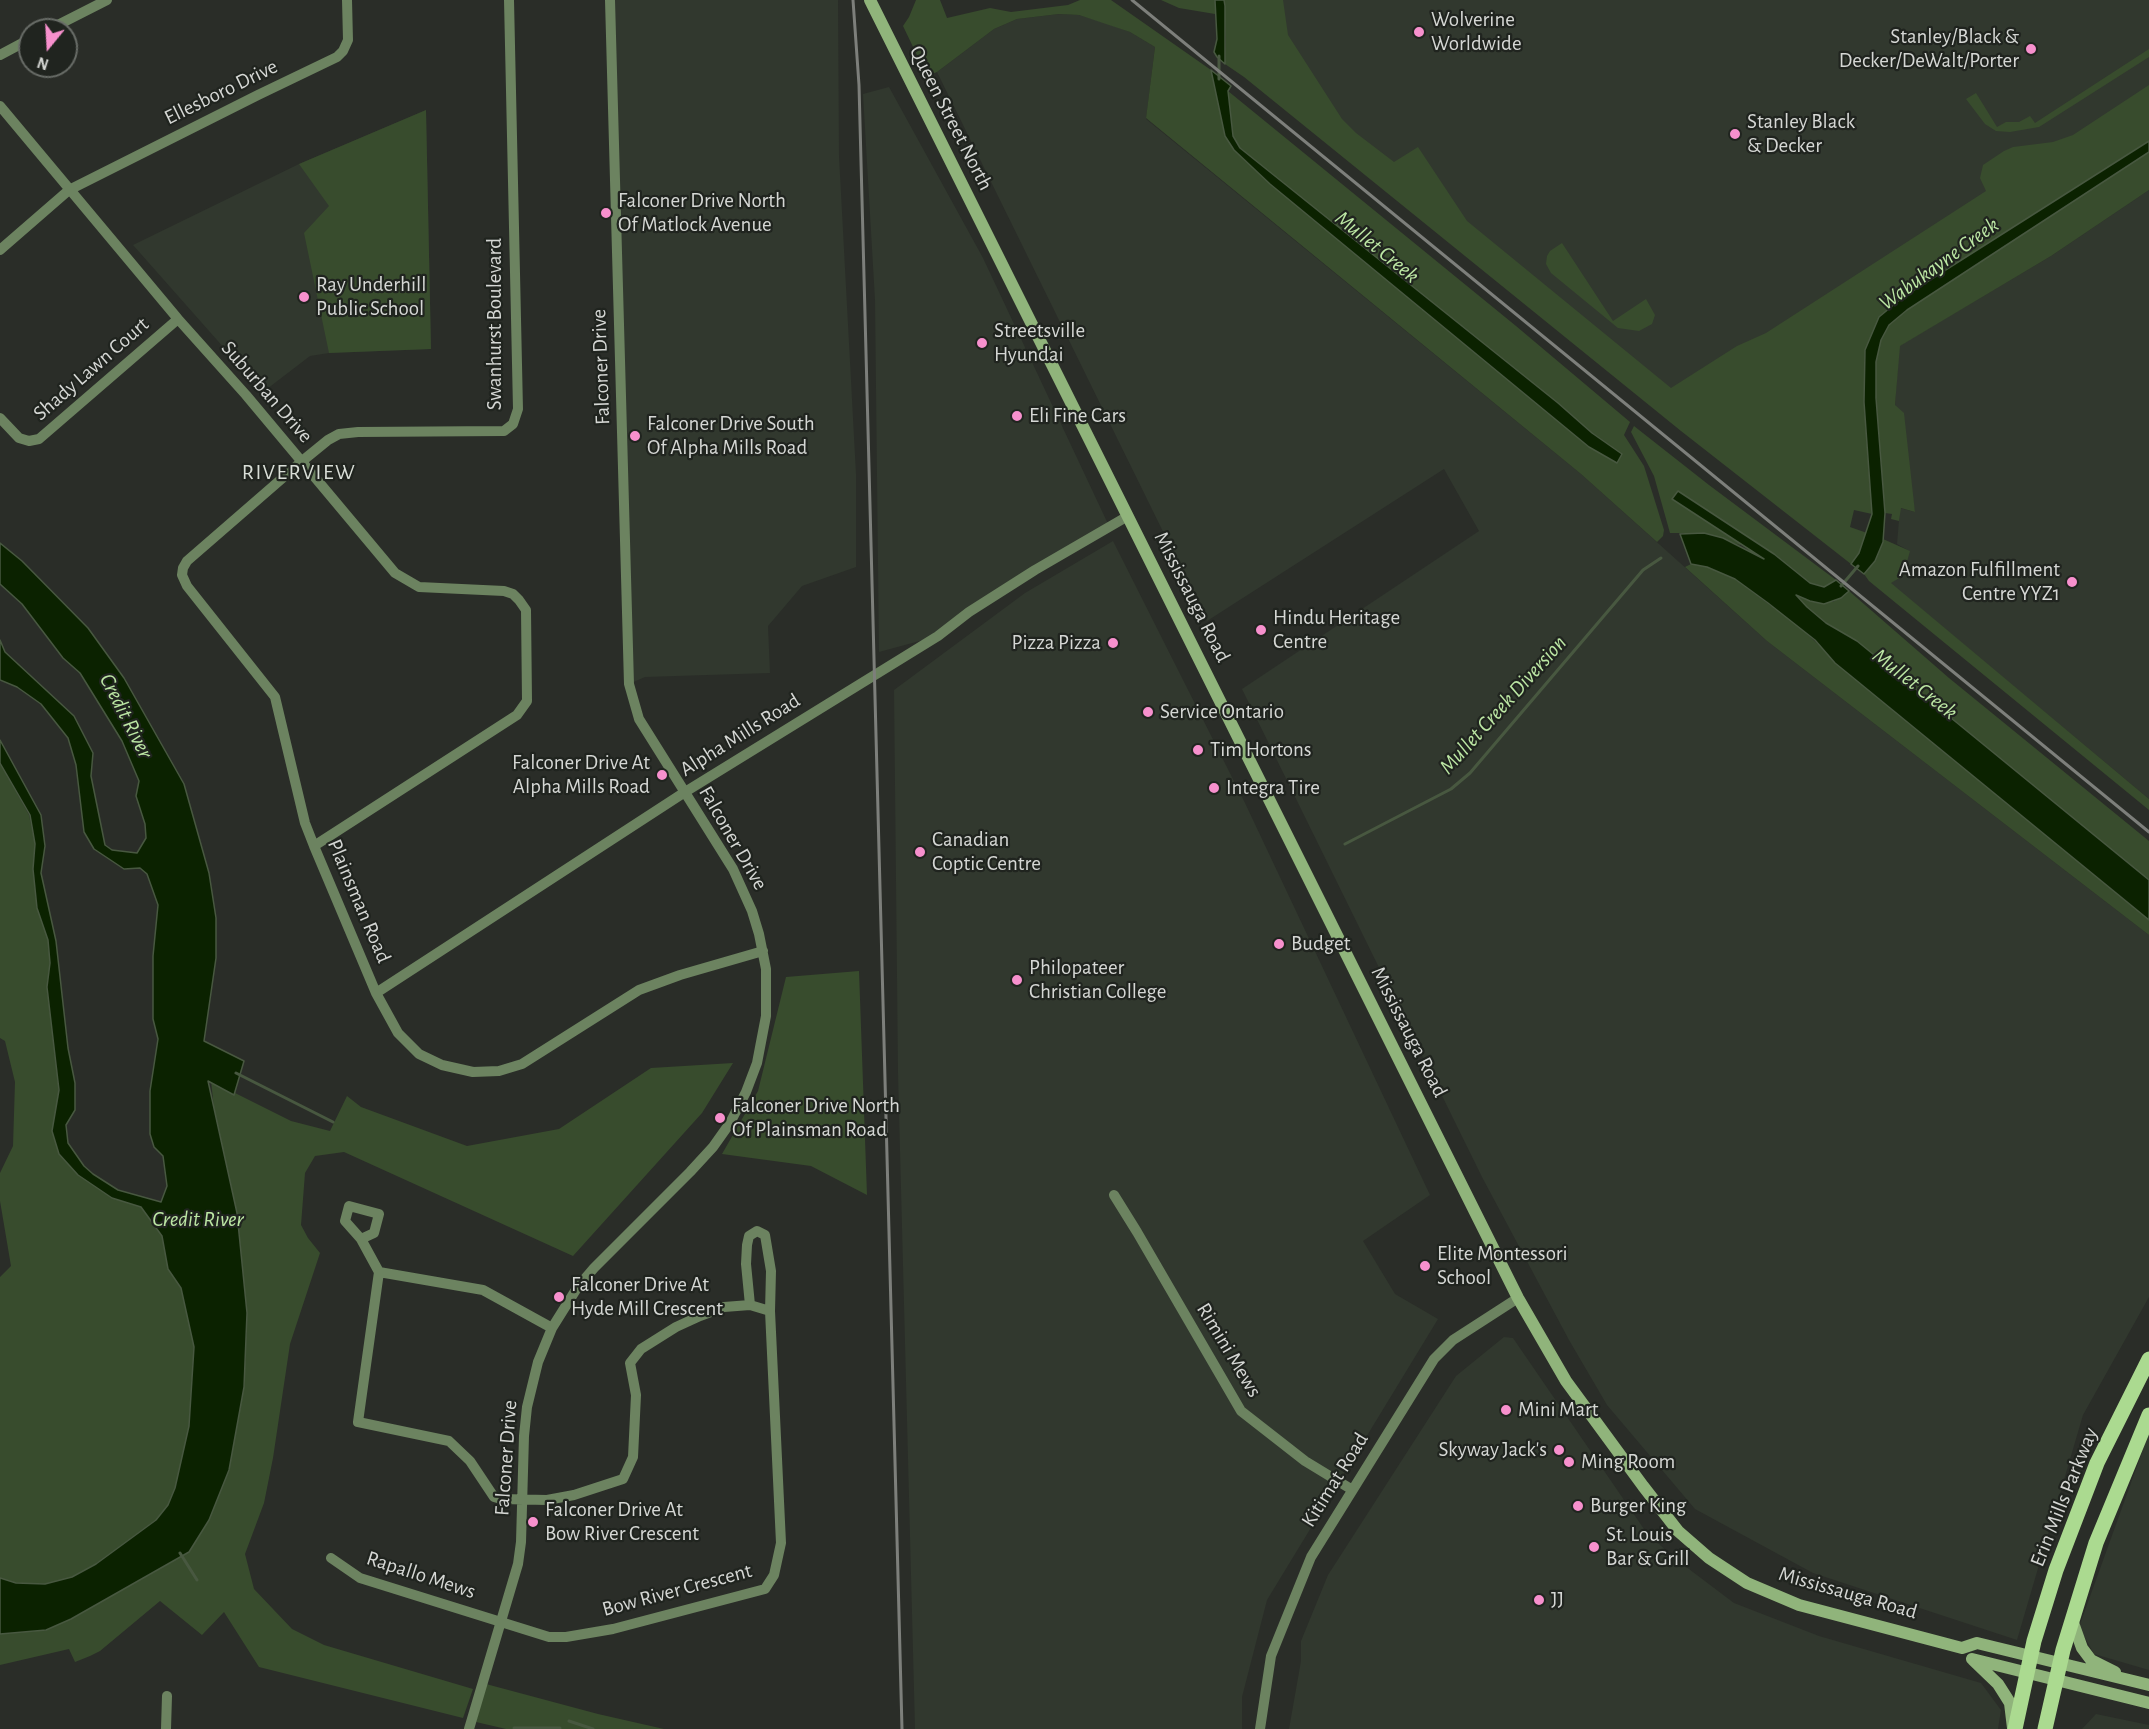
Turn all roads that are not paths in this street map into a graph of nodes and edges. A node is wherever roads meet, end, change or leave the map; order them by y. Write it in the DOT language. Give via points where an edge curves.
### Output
graph roads {
  1 [pos="107,0"];
  2 [pos="347,0"];
  3 [pos="509,0"];
  4 [pos="610,0"];
  5 [pos="870,0"];
  6 [pos="72,18"];
  7 [pos="18,45"];
  8 [pos="0,55"];
  9 [pos="0,106"];
  10 [pos="69,190"];
  11 [pos="0,250"];
  12 [pos="997,253"];
  13 [pos="178,320"];
  14 [pos="0,418"];
  15 [pos="301,462"];
  16 [pos="1128,516"];
  17 [pos="685,792"];
  18 [pos="314,846"];
  19 [pos="763,951"];
  20 [pos="376,993"];
  21 [pos="1114,1195"];
  22 [pos="361,1239"];
  23 [pos="379,1272"];
  24 [pos="1518,1298"];
  25 [pos="750,1305"];
  26 [pos="770,1311"];
  27 [pos="552,1328"];
  28 [pos="2149,1359"];
  29 [pos="2149,1415"];
  30 [pos="1352,1489"];
  31 [pos="522,1500"];
  32 [pos="331,1558"];
  33 [pos="2072,1620"];
  34 [pos="502,1621"];
  35 [pos="1962,1648"];
  36 [pos="2030,1655"];
  37 [pos="1972,1659"];
  38 [pos="2060,1663"];
  39 [pos="2026,1673"];
  40 [pos="2056,1681"];
  41 [pos="2135,1682"];
  42 [pos="2149,1685"];
  43 [pos="167,1696"];
  44 [pos="2149,1703"];
  45 [pos="166,1729"];
  46 [pos="470,1729"];
  47 [pos="1260,1729"];
  48 [pos="2014,1729"];
  49 [pos="2045,1729"];
  1 -- 6 [label="street"];
  2 -- 10 [label="street, Ellesboro Drive" via="348,40 337,57"];
  3 -- 15 [label="street, Swanhurst Boulevard" via="518,409 513,424 504,431 339,434"];
  4 -- 17 [label="street, Falconer Drive" via="629,684 639,719"];
  5 -- 12 [label="main road, Queen Street North"];
  7 -- 8 [label="street"];
  9 -- 10 [label="street, Suburban Drive"];
  10 -- 11 [label="street"];
  10 -- 13 [label="street, Suburban Drive"];
  12 -- 16 [label="main road, Mississauga Road"];
  13 -- 14 [label="street, Shady Lawn Court" via="39,439 19,438"];
  13 -- 15 [label="street, Suburban Drive"];
  15 -- 18 [label="street, Plainsman Road" via="187,561 182,575 275,697"];
  15 -- 18 [label="street, Suburban Drive" via="395,573 418,586 504,591 513,594 526,610 527,701 517,715"];
  16 -- 17 [label="street, Alpha Mills Road" via="1035,570 938,636"];
  16 -- 24 [label="main road, Mississauga Road"];
  17 -- 19 [label="street, Falconer Drive" via="733,869 752,911"];
  17 -- 20 [label="street, Alpha Mills Road"];
  18 -- 20 [label="street, Plainsman Road"];
  19 -- 20 [label="street, Plainsman Road" via="639,990 522,1064 500,1071 473,1072 442,1065 419,1054 398,1033"];
  19 -- 27 [label="street, Falconer Drive" via="767,980 763,1040 746,1092 730,1123 690,1172 594,1268"];
  21 -- 30 [label="street, Rimini Mews" via="1241,1411 1305,1461"];
  22 -- 23 [label="street"];
  23 -- 27 [label="street" via="483,1290"];
  23 -- 31 [label="street" via="358,1422 449,1441 470,1461 494,1497"];
  24 -- 30 [label="street, Kitimat Road" via="1454,1340 1434,1359"];
  24 -- 35 [label="main road, Mississauga Road" via="1589,1414 1678,1531 1709,1558 1747,1583 1799,1605"];
  25 -- 26 [label="street"];
  25 -- 26 [label="street, Bow River Crescent" via="747,1245 749,1236 757,1232 765,1235 768,1246"];
  25 -- 31 [label="street" via="724,1307 676,1327 641,1349 630,1364 636,1395 633,1457 623,1479 574,1495"];
  26 -- 34 [label="street, Bow River Crescent" via="781,1543 774,1575 765,1588 613,1629 566,1637 549,1637"];
  27 -- 31 [label="street, Falconer Drive" via="538,1362 527,1407"];
  28 -- 36 [label="main road, Erin Mills Parkway" via="2097,1463 2056,1569"];
  29 -- 33 [label="main road" via="2096,1543"];
  30 -- 47 [label="street, Kitimat Road" via="1311,1557 1280,1631 1268,1673"];
  31 -- 34 [label="street, Falconer Drive" via="518,1564"];
  32 -- 34 [label="street, Rapallo Mews" via="360,1578"];
  33 -- 38 [label="main road"];
  33 -- 41 [label="main road" via="2091,1660"];
  34 -- 46 [label="street, Falconer Drive"];
  35 -- 36 [label="main road, Mississauga Road" via="1977,1643"];
  35 -- 37 [label="main road"];
  36 -- 38 [label="main road, Mississauga Road"];
  36 -- 39 [label="main road"];
  37 -- 39 [label="main road"];
  37 -- 48 [label="main road" via="1998,1684 2010,1703"];
  38 -- 40 [label="main road"];
  38 -- 41 [label="main road, Mississauga Road"];
  39 -- 40 [label="main road"];
  39 -- 48 [label="main road"];
  40 -- 44 [label="main road"];
  40 -- 49 [label="main road"];
  41 -- 42 [label="main road"];
  43 -- 45 [label="street"];
}
